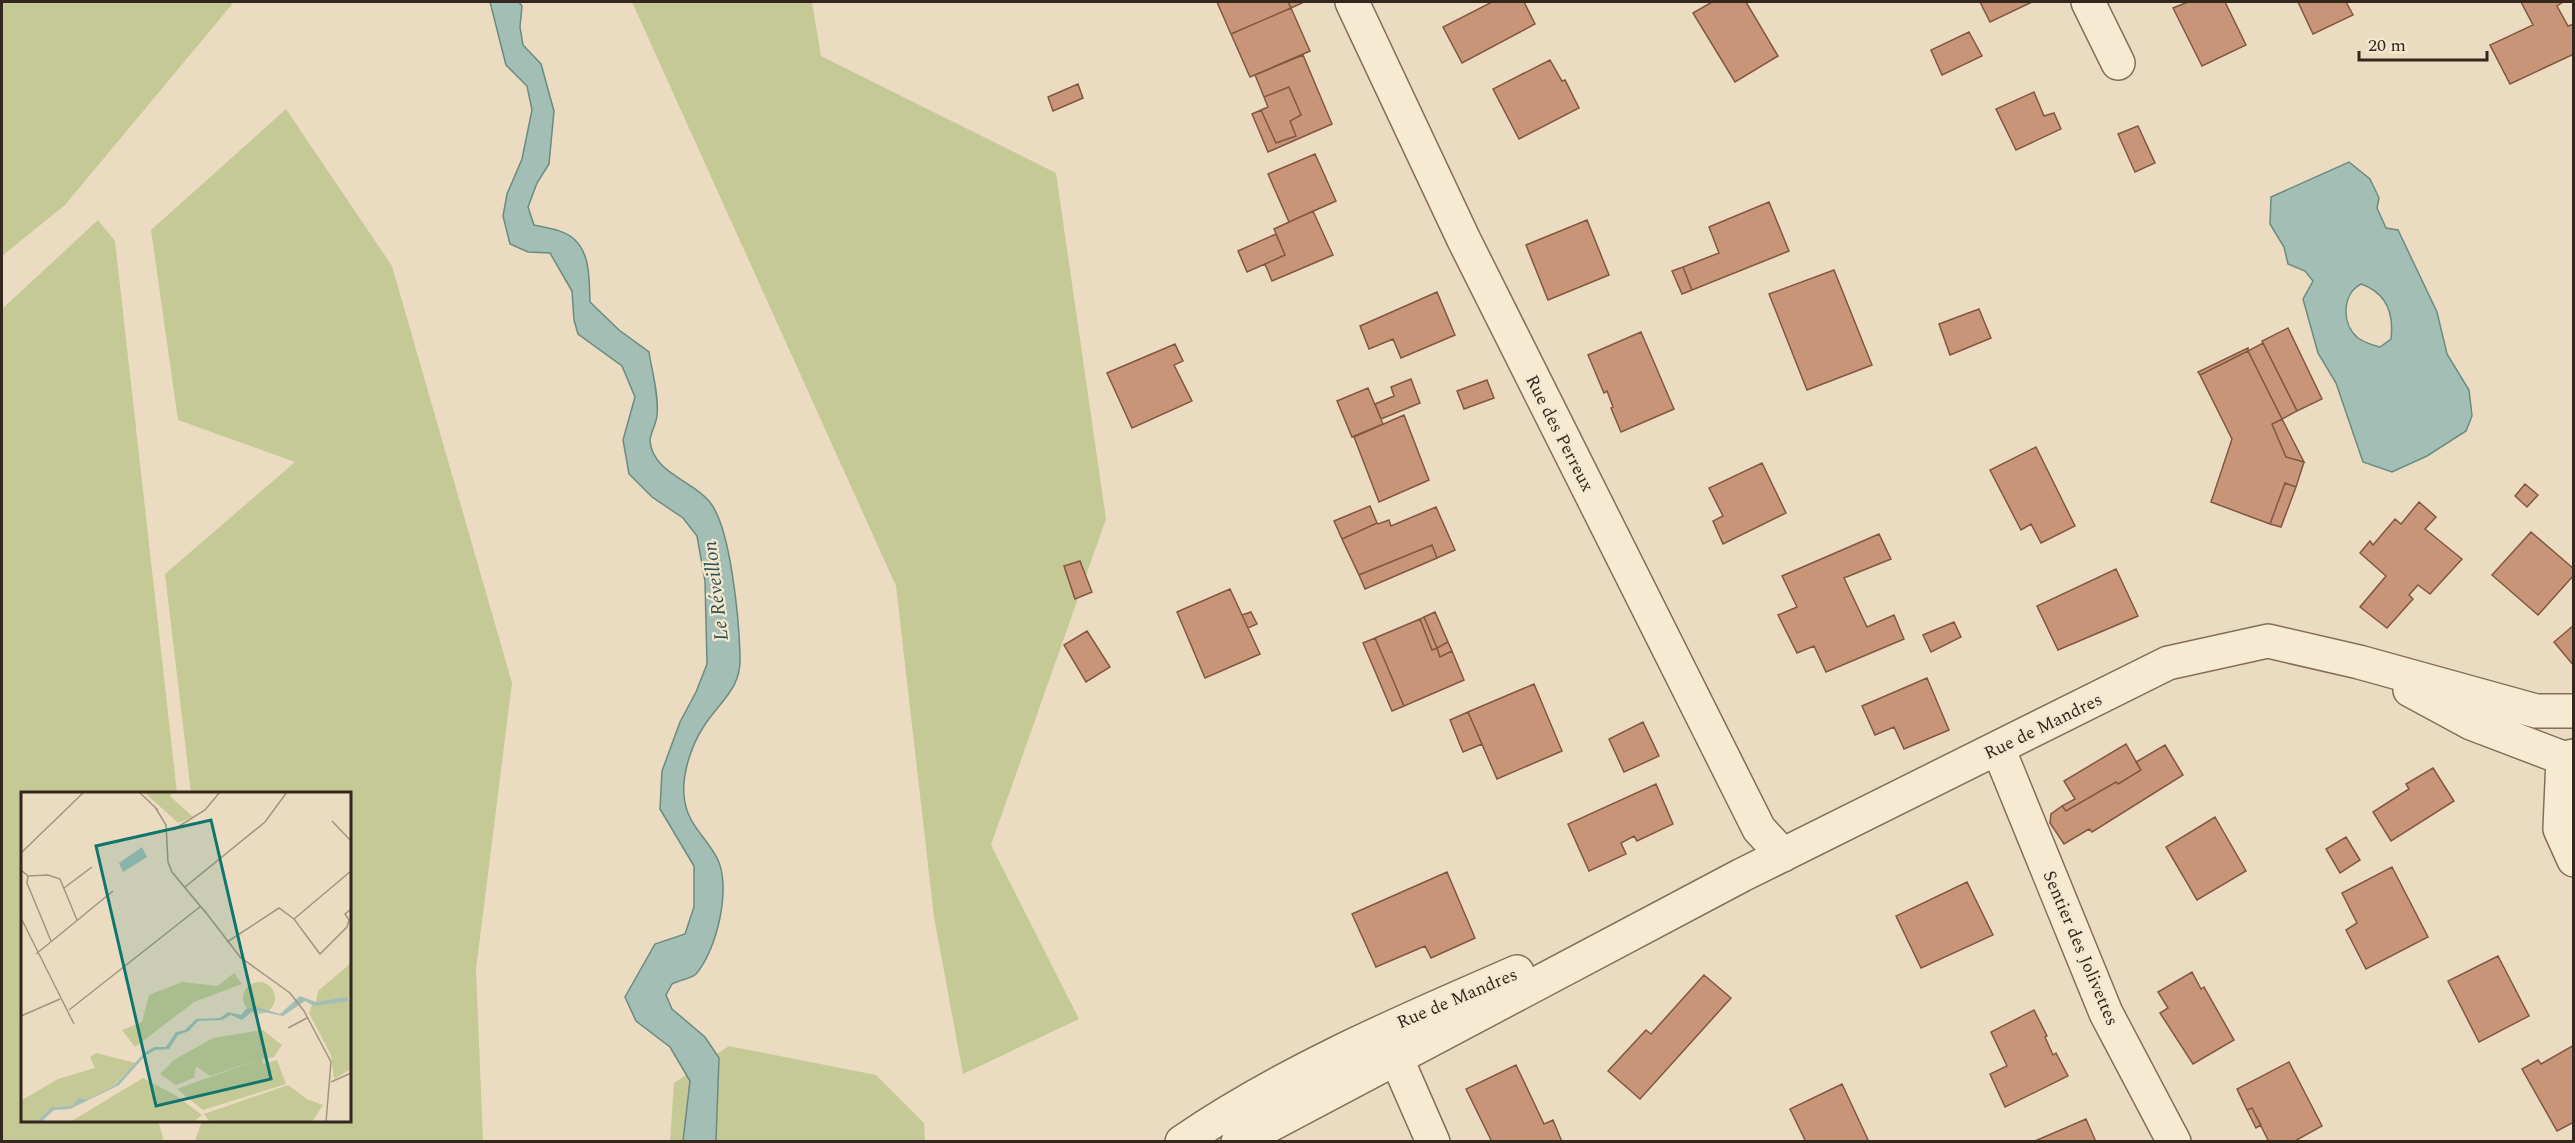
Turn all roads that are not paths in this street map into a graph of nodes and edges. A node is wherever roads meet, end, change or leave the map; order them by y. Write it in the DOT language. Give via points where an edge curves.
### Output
graph roads {
  1 [pos="1352,2"];
  2 [pos="2088,2"];
  3 [pos="2118,63"];
  4 [pos="2359,662"];
  5 [pos="2574,711"];
  6 [pos="1998,748"];
  7 [pos="2568,757"];
  8 [pos="1782,855"];
  9 [pos="2574,860"];
  10 [pos="1391,1043"];
  11 [pos="1182,1142"];
  12 [pos="1238,1142"];
  13 [pos="1433,1142"];
  14 [pos="2174,1142"];
  1 -- 8 [label="street, Rue des Perreux" via="1464,240 1759,829"];
  2 -- 3 [label="street"];
  4 -- 5 [label="street, Rue de Mandres" via="2536,711"];
  4 -- 6 [label="street, Rue de Mandres" via="2268,641 2168,663"];
  4 -- 7 [label="street, Rue de Mandres" via="2471,723"];
  6 -- 8 [label="street, Rue de Mandres"];
  6 -- 14 [label="street, Sentier des Jolivettes" via="2106,1013"];
  7 -- 9 [label="street" via="2560,829"];
  8 -- 10 [label="street, Rue de Mandres"];
  10 -- 11 [label="street, Rue de Mandres" via="1218,1117"];
  10 -- 12 [label="street, Rue de Mandres"];
  10 -- 13 [label="street"];
}
